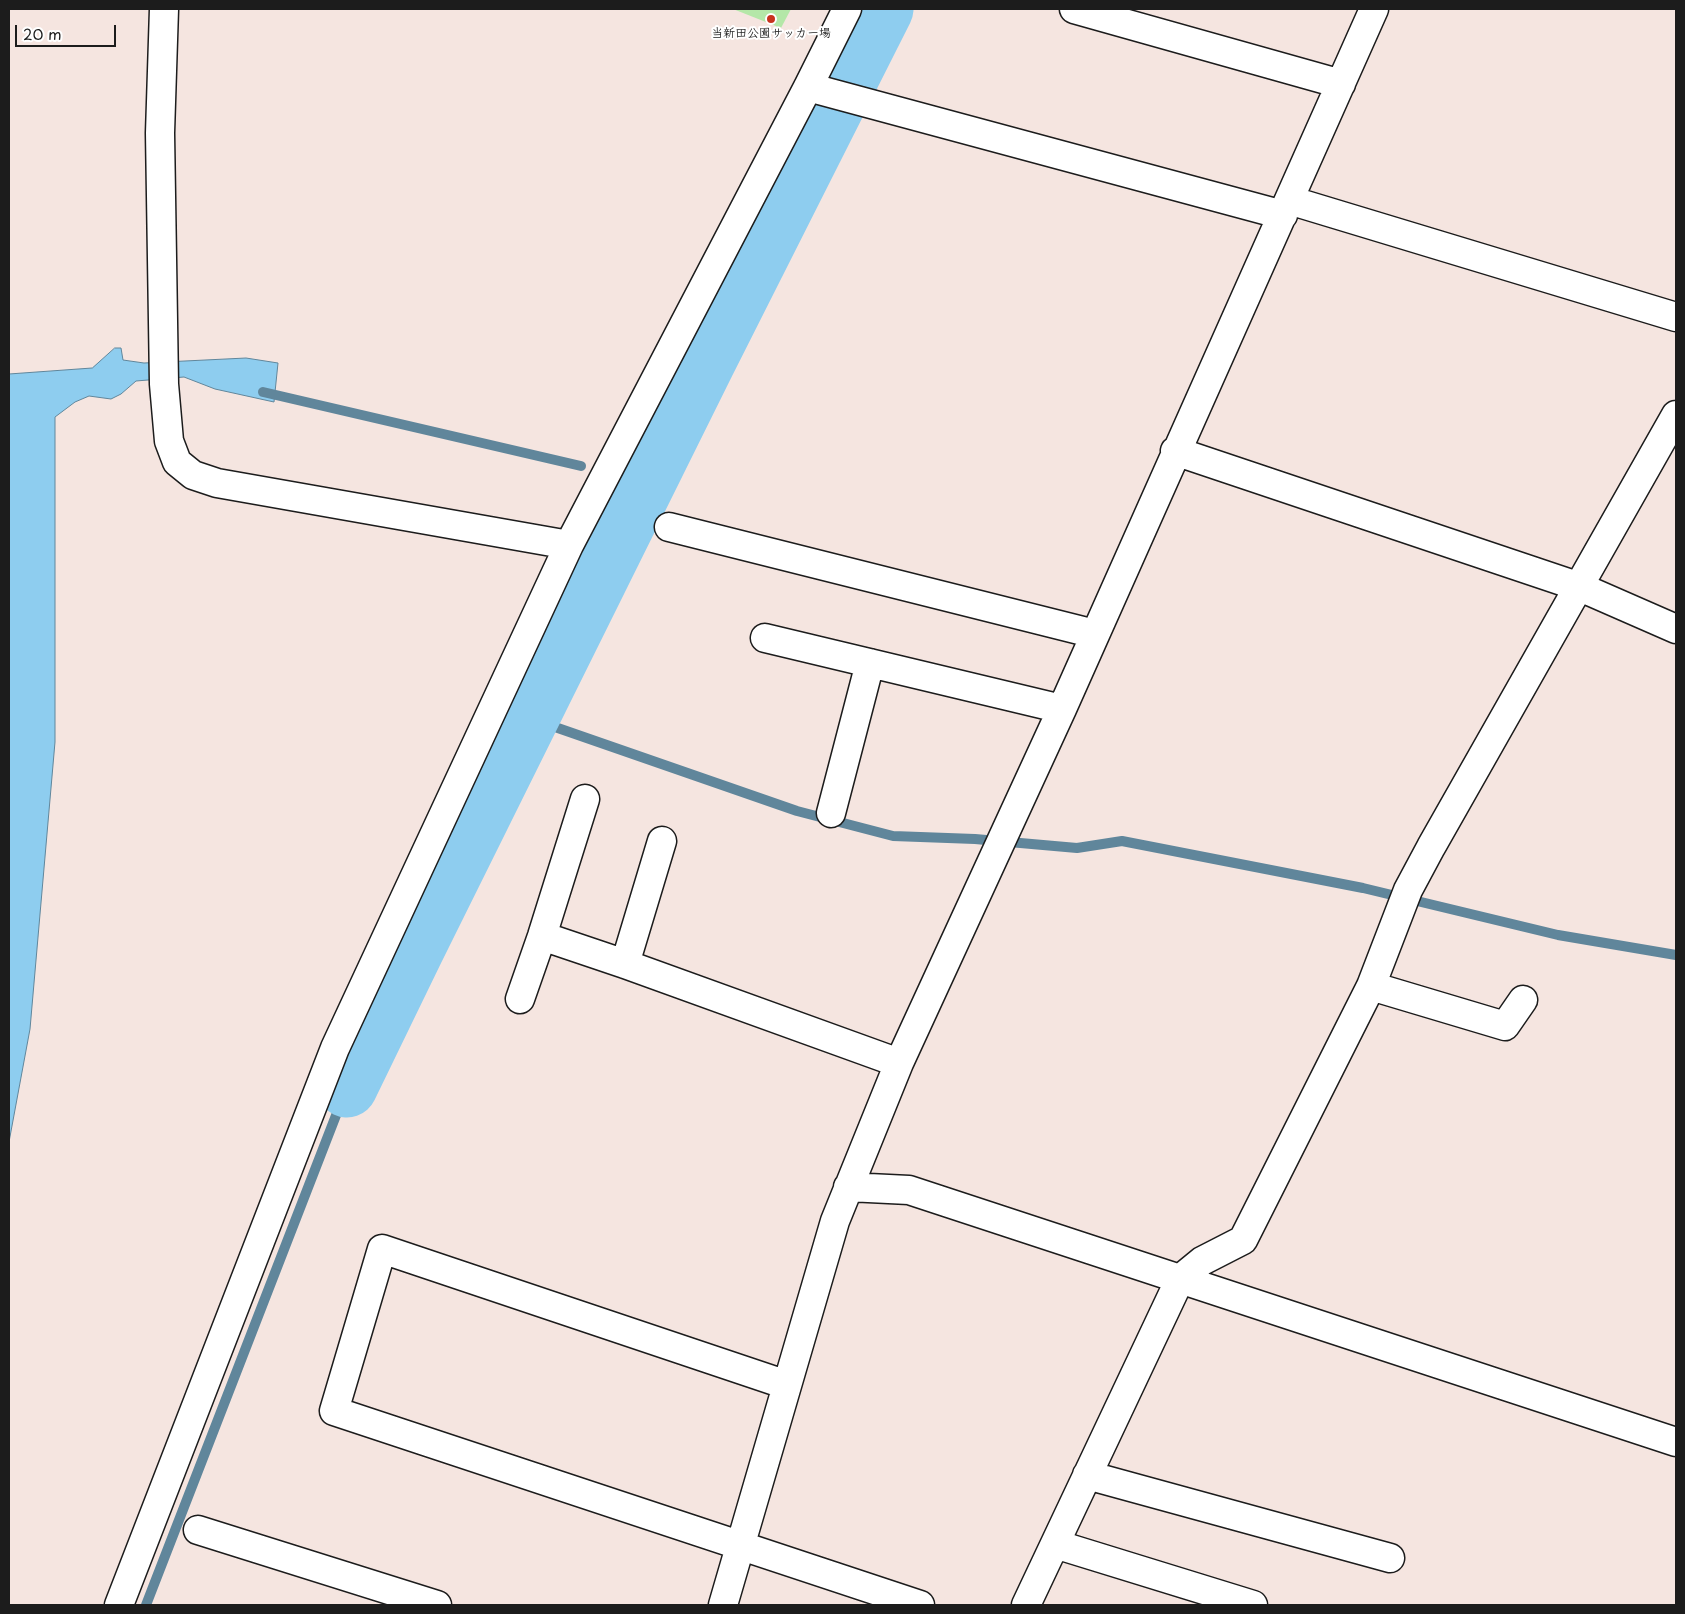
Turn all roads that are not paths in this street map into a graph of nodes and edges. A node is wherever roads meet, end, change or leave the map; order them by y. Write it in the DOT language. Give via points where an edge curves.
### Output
graph roads {
  1 [pos="164,9"];
  2 [pos="847,9"];
  3 [pos="1074,9"];
  4 [pos="1374,9"];
  5 [pos="1340,84"];
  6 [pos="815,89"];
  7 [pos="1286,208"];
  8 [pos="1676,317"];
  9 [pos="1676,415"];
  10 [pos="1175,452"];
  11 [pos="669,527"];
  12 [pos="569,545"];
  13 [pos="1580,586"];
  14 [pos="1676,629"];
  15 [pos="1095,634"];
  16 [pos="765,638"];
  17 [pos="870,663"];
  18 [pos="1062,709"];
  19 [pos="585,799"];
  20 [pos="830,813"];
  21 [pos="662,841"];
  22 [pos="542,936"];
  23 [pos="625,964"];
  24 [pos="1371,986"];
  25 [pos="520,999"];
  26 [pos="1523,1000"];
  27 [pos="899,1063"];
  28 [pos="848,1187"];
  29 [pos="1180,1279"];
  30 [pos="787,1386"];
  31 [pos="1676,1442"];
  32 [pos="1087,1475"];
  33 [pos="198,1530"];
  34 [pos="1055,1544"];
  35 [pos="740,1547"];
  36 [pos="1390,1558"];
  37 [pos="118,1605"];
  38 [pos="437,1605"];
  39 [pos="723,1605"];
  40 [pos="920,1605"];
  41 [pos="1026,1605"];
  42 [pos="1253,1605"];
  1 -- 12 [label="street" via="160,133 164,384 169,441 177,462 193,475 217,483"];
  2 -- 6 [label="street"];
  3 -- 5 [label="street"];
  4 -- 5 [label="street"];
  5 -- 7 [label="street"];
  6 -- 7 [label="street"];
  6 -- 12 [label="street"];
  7 -- 8 [label="street"];
  7 -- 10 [label="street"];
  9 -- 13 [label="street"];
  10 -- 13 [label="street"];
  10 -- 15 [label="street"];
  11 -- 15 [label="street"];
  12 -- 37 [label="street" via="335,1048"];
  13 -- 14 [label="street"];
  13 -- 24 [label="street" via="1431,847 1406,897"];
  15 -- 18 [label="street"];
  16 -- 17 [label="street"];
  17 -- 18 [label="street"];
  17 -- 20 [label="street"];
  18 -- 27 [label="street"];
  19 -- 22 [label="street"];
  21 -- 23 [label="street"];
  22 -- 23 [label="street"];
  22 -- 25 [label="street"];
  23 -- 27 [label="street"];
  24 -- 26 [label="street" via="1505,1026"];
  24 -- 29 [label="street" via="1243,1240 1202,1262"];
  27 -- 28 [label="street"];
  28 -- 29 [label="street" via="909,1190"];
  28 -- 30 [label="street"];
  29 -- 31 [label="street"];
  29 -- 32 [label="street"];
  30 -- 35 [label="street"];
  30 -- 35 [label="street" via="382,1249 334,1411"];
  32 -- 34 [label="street"];
  32 -- 36 [label="street"];
  33 -- 38 [label="street"];
  34 -- 41 [label="street"];
  34 -- 42 [label="street"];
  35 -- 39 [label="street"];
  35 -- 40 [label="street"];
}
